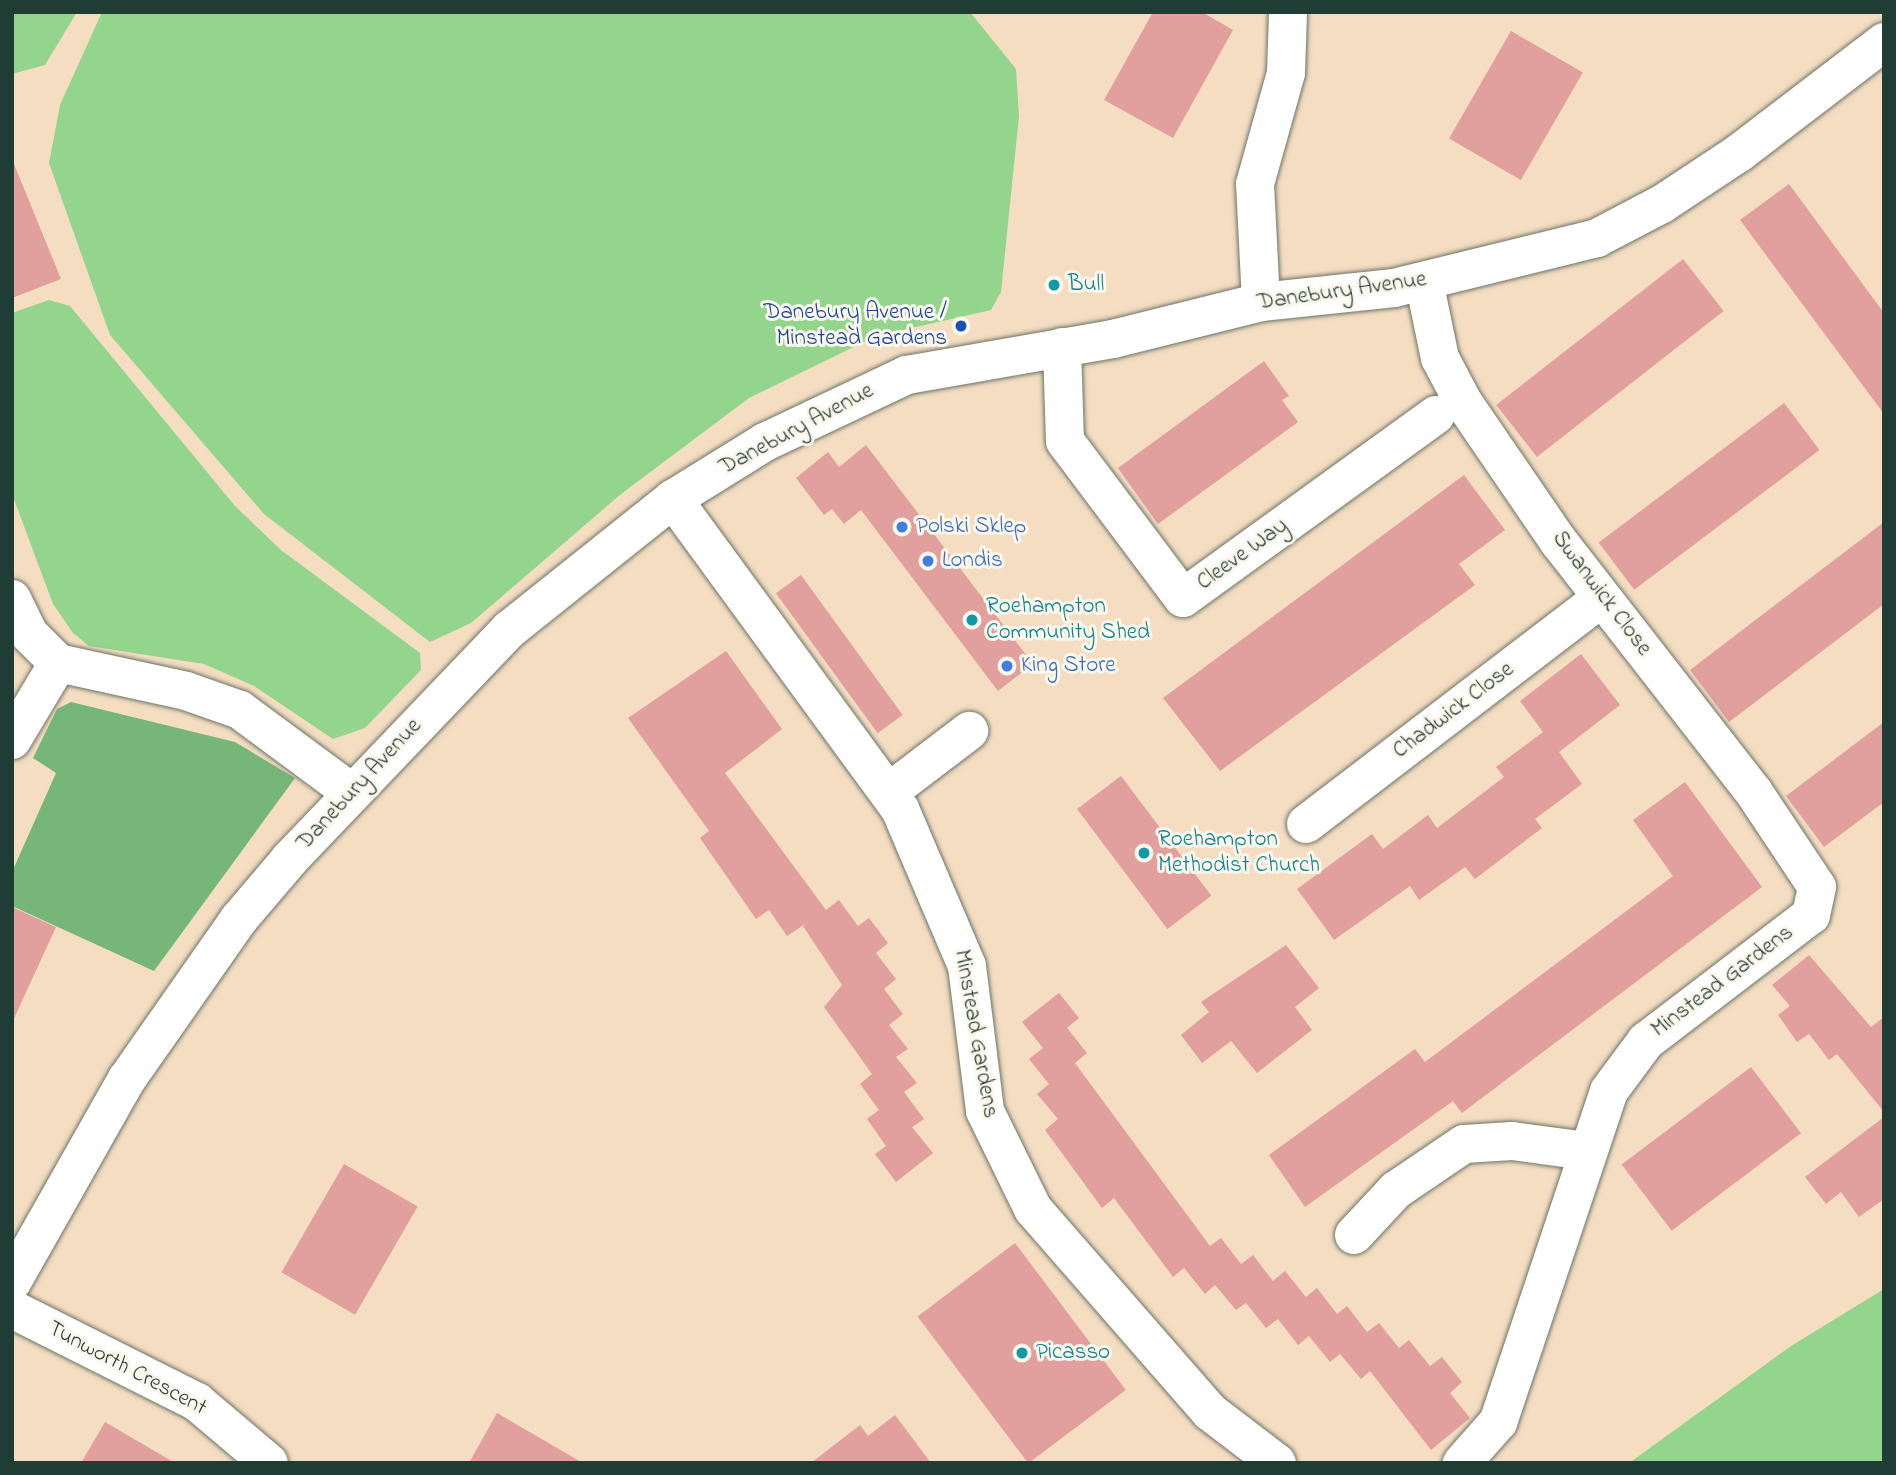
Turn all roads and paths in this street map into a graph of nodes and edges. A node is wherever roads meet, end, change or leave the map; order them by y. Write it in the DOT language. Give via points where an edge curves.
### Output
graph roads {
  1 [pos="1287,12"];
  2 [pos="1884,42"];
  3 [pos="1424,281"];
  4 [pos="1261,302"];
  5 [pos="1062,346"];
  6 [pos="1436,415"];
  7 [pos="673,499"];
  8 [pos="1602,598"];
  9 [pos="12,599"];
  10 [pos="58,663"];
  11 [pos="969,732"];
  12 [pos="12,740"];
  13 [pos="351,792"];
  14 [pos="889,792"];
  15 [pos="1306,824"];
  16 [pos="1817,887"];
  17 [pos="1587,1151"];
  18 [pos="1354,1236"];
  19 [pos="12,1282"];
  20 [pos="12,1309"];
  21 [pos="269,1463"];
  22 [pos="1277,1463"];
  23 [pos="1462,1463"];
  1 -- 4 [label="street" via="1286,73 1255,184"];
  2 -- 3 [label="street, Danebury Avenue" via="1662,204 1597,238"];
  3 -- 4 [label="street, Danebury Avenue"];
  3 -- 8 [label="street, Swanwick Close" via="1440,358 1462,402"];
  4 -- 5 [label="street, Danebury Avenue"];
  5 -- 6 [label="street, Cleeve Way" via="1065,440 1182,598"];
  5 -- 7 [label="street, Danebury Avenue" via="907,375 765,442"];
  7 -- 13 [label="street, Danebury Avenue" via="510,629"];
  7 -- 14 [label="street, Minstead Gardens"];
  8 -- 15 [label="street, Chadwick Close"];
  8 -- 16 [label="street, Swanwick Close" via="1753,790"];
  9 -- 10 [label="street" via="29,634"];
  10 -- 12 [label="street"];
  10 -- 13 [label="street" via="186,691 240,710"];
  11 -- 14 [label="street"];
  13 -- 19 [label="street, Danebury Avenue" via="239,919 168,1018 55,1198"];
  14 -- 22 [label="street, Minstead Gardens" via="944,902 967,966 985,1111 1023,1192 1210,1412"];
  16 -- 17 [label="street, Minstead Gardens" via="1811,915 1646,1041 1609,1091"];
  17 -- 18 [label="street" via="1512,1141 1464,1144 1396,1190"];
  17 -- 23 [label="street, Minstead Gardens" via="1498,1422"];
  20 -- 21 [label="street, Tunworth Crescent" via="197,1402"];
}
